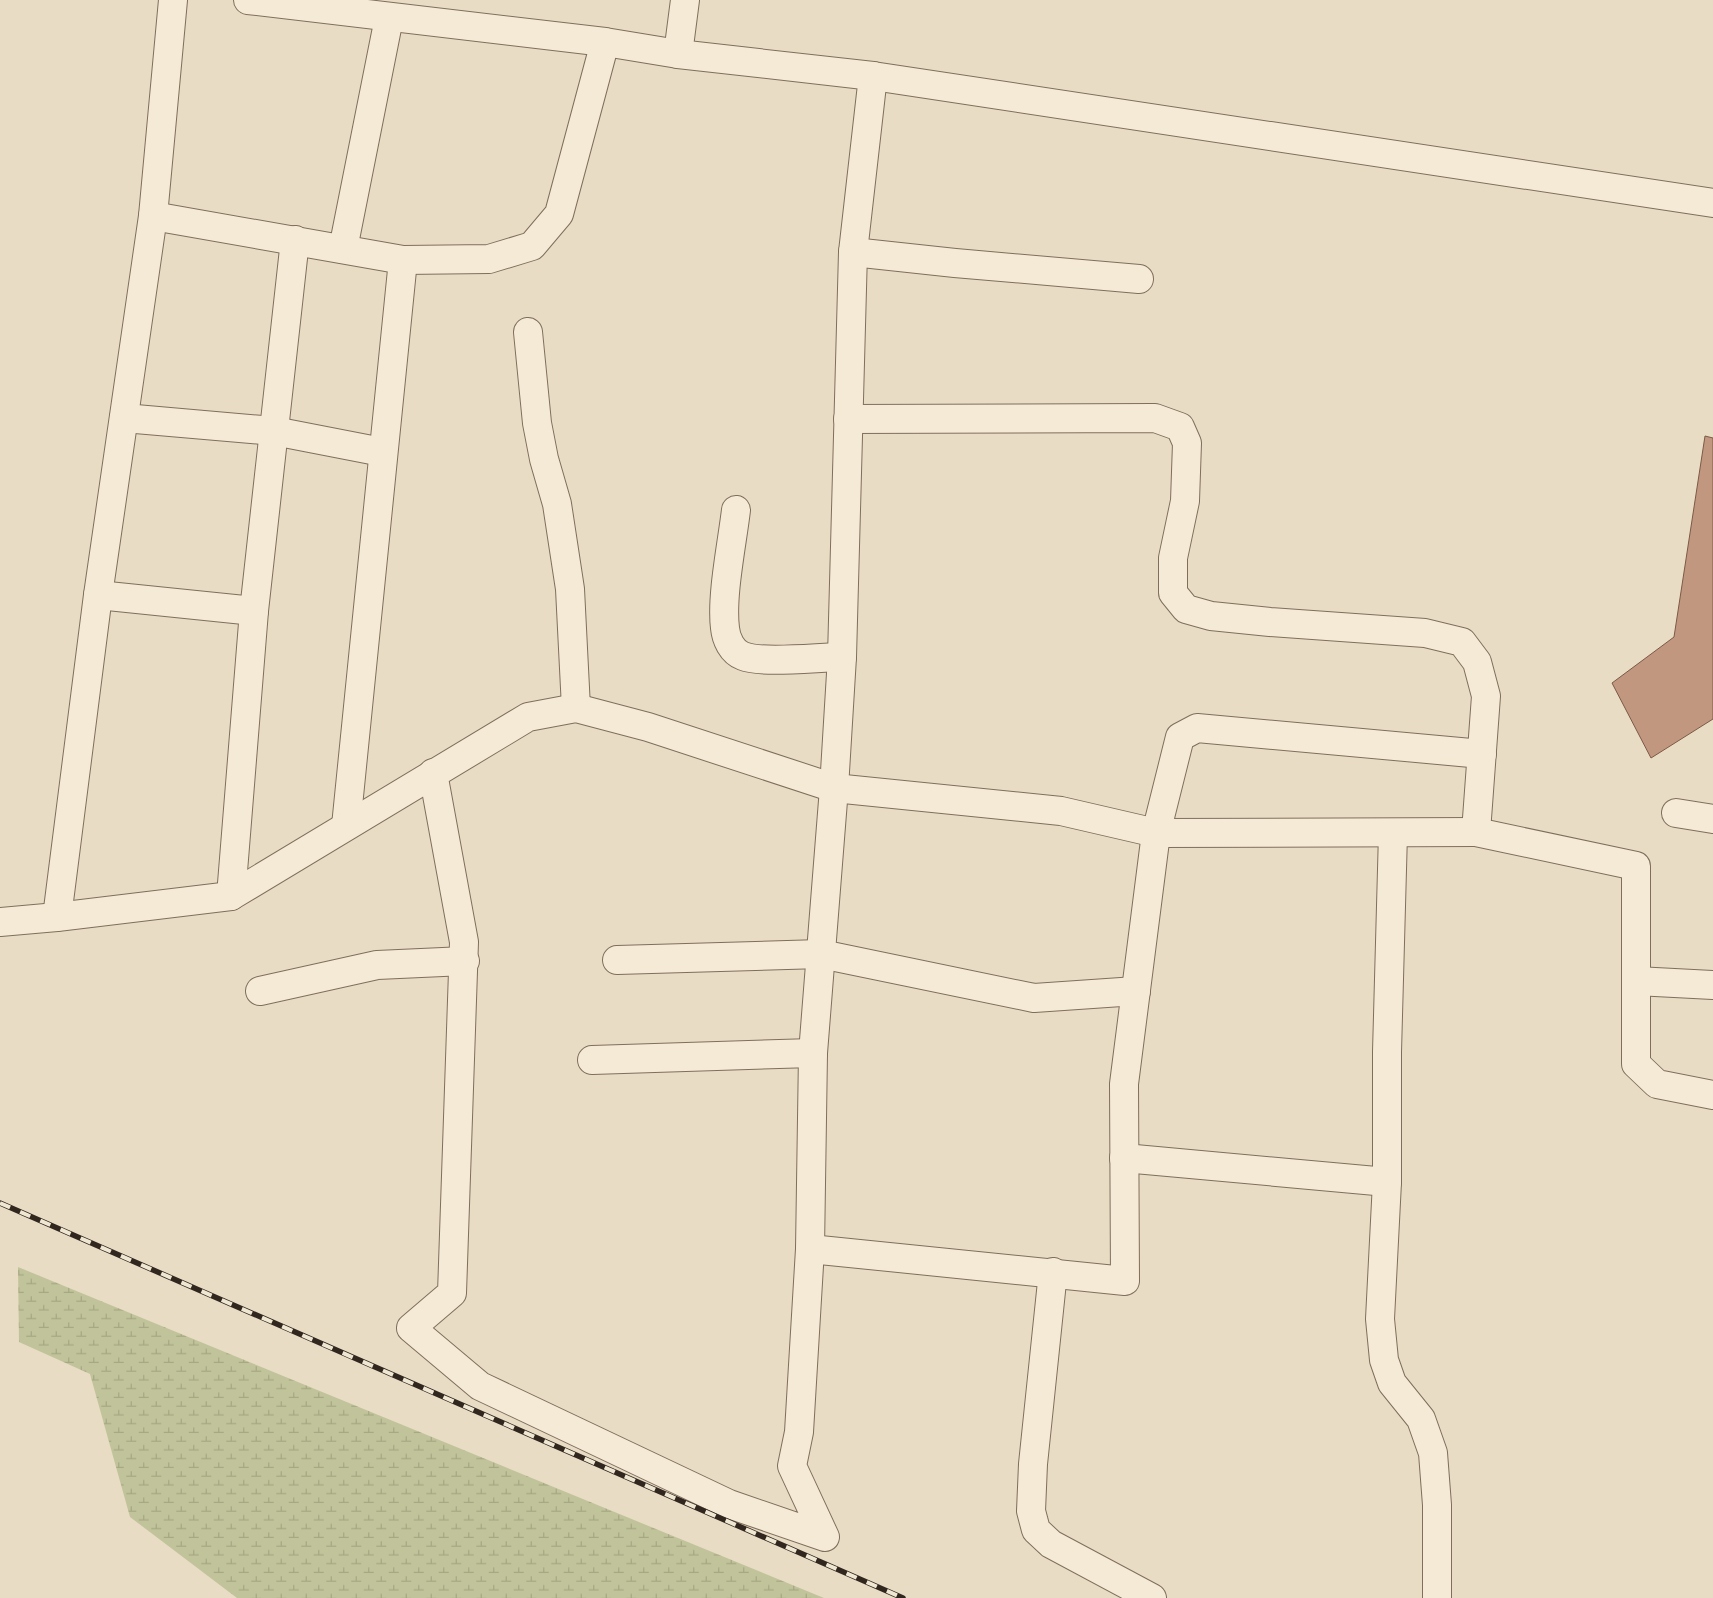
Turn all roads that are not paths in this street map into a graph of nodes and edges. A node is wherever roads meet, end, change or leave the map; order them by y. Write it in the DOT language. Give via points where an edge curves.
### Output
graph roads {
  1 [pos="173,0"];
  2 [pos="248,0"];
  3 [pos="438,0"];
  4 [pos="685,0"];
  5 [pos="388,18"];
  6 [pos="422,22"];
  7 [pos="605,42"];
  8 [pos="678,54"];
  9 [pos="873,76"];
  10 [pos="1713,203"];
  11 [pos="153,216"];
  12 [pos="295,240"];
  13 [pos="342,249"];
  14 [pos="853,252"];
  15 [pos="403,260"];
  16 [pos="1138,279"];
  17 [pos="528,332"];
  18 [pos="124,418"];
  19 [pos="848,419"];
  20 [pos="274,431"];
  21 [pos="382,452"];
  22 [pos="736,510"];
  23 [pos="98,595"];
  24 [pos="254,611"];
  25 [pos="842,657"];
  26 [pos="576,708"];
  27 [pos="1482,754"];
  28 [pos="433,773"];
  29 [pos="834,788"];
  30 [pos="1676,813"];
  31 [pos="1713,819"];
  32 [pos="346,826"];
  33 [pos="1476,832"];
  34 [pos="1156,833"];
  35 [pos="1393,833"];
  36 [pos="231,896"];
  37 [pos="57,917"];
  38 [pos="0,922"];
  39 [pos="822,954"];
  40 [pos="617,960"];
  41 [pos="465,961"];
  42 [pos="1636,981"];
  43 [pos="1713,984"];
  44 [pos="260,991"];
  45 [pos="1136,991"];
  46 [pos="813,1053"];
  47 [pos="592,1060"];
  48 [pos="1713,1095"];
  49 [pos="1124,1158"];
  50 [pos="1387,1182"];
  51 [pos="810,1248"];
  52 [pos="1053,1272"];
  53 [pos="1152,1598"];
  54 [pos="1436,1598"];
  1 -- 11 [label="street"];
  2 -- 5 [label="street"];
  3 -- 6 [label="street"];
  4 -- 8 [label="street"];
  5 -- 6 [label="street"];
  5 -- 13 [label="street"];
  6 -- 7 [label="street"];
  7 -- 8 [label="street"];
  7 -- 15 [label="street" via="559,214 532,246 489,259"];
  8 -- 9 [label="street"];
  9 -- 10 [label="street"];
  9 -- 14 [label="street"];
  11 -- 12 [label="street"];
  11 -- 18 [label="street"];
  12 -- 13 [label="street"];
  12 -- 20 [label="street"];
  13 -- 15 [label="street"];
  14 -- 16 [label="street"];
  14 -- 19 [label="street"];
  15 -- 21 [label="street"];
  17 -- 26 [label="street" via="537,423 557,504 570,589"];
  18 -- 20 [label="street"];
  18 -- 23 [label="street"];
  19 -- 25 [label="street"];
  19 -- 27 [label="street" via="1155,418 1180,427 1187,443 1186,501 1173,558 1173,593 1186,609 1211,616 1270,622 1425,633 1462,642 1477,662 1486,696"];
  20 -- 21 [label="street"];
  20 -- 24 [label="street"];
  21 -- 32 [label="street"];
  22 -- 25 [label="street" via="727,586 725,628 729,644 742,656 764,659"];
  23 -- 24 [label="street"];
  23 -- 37 [label="street"];
  24 -- 36 [label="street"];
  25 -- 29 [label="street"];
  26 -- 28 [label="street" via="528,717"];
  26 -- 29 [label="street" via="648,727"];
  27 -- 33 [label="street"];
  27 -- 34 [label="street" via="1197,728 1180,737"];
  28 -- 32 [label="street"];
  28 -- 41 [label="street"];
  29 -- 34 [label="street" via="1060,811"];
  29 -- 39 [label="street"];
  30 -- 31 [label="street"];
  32 -- 36 [label="street"];
  33 -- 35 [label="street"];
  33 -- 42 [label="street" via="1636,866"];
  34 -- 35 [label="street"];
  34 -- 45 [label="street"];
  35 -- 50 [label="street"];
  36 -- 37 [label="street"];
  37 -- 38 [label="street"];
  39 -- 40 [label="street"];
  39 -- 45 [label="street" via="1034,998"];
  39 -- 46 [label="street"];
  41 -- 44 [label="street" via="377,965"];
  41 -- 51 [label="street" via="452,1293 411,1328 480,1386 729,1504 825,1537 792,1466 799,1432"];
  42 -- 43 [label="street"];
  42 -- 48 [label="street" via="1636,1064 1657,1084"];
  45 -- 49 [label="street" via="1124,1084"];
  46 -- 47 [label="street"];
  46 -- 51 [label="street"];
  49 -- 50 [label="street"];
  49 -- 52 [label="street" via="1125,1280"];
  50 -- 54 [label="street" via="1380,1318 1384,1360 1392,1383 1421,1419 1433,1453 1437,1505"];
  51 -- 52 [label="street"];
  52 -- 53 [label="street" via="1033,1464 1031,1511 1036,1530 1052,1544"];
}
